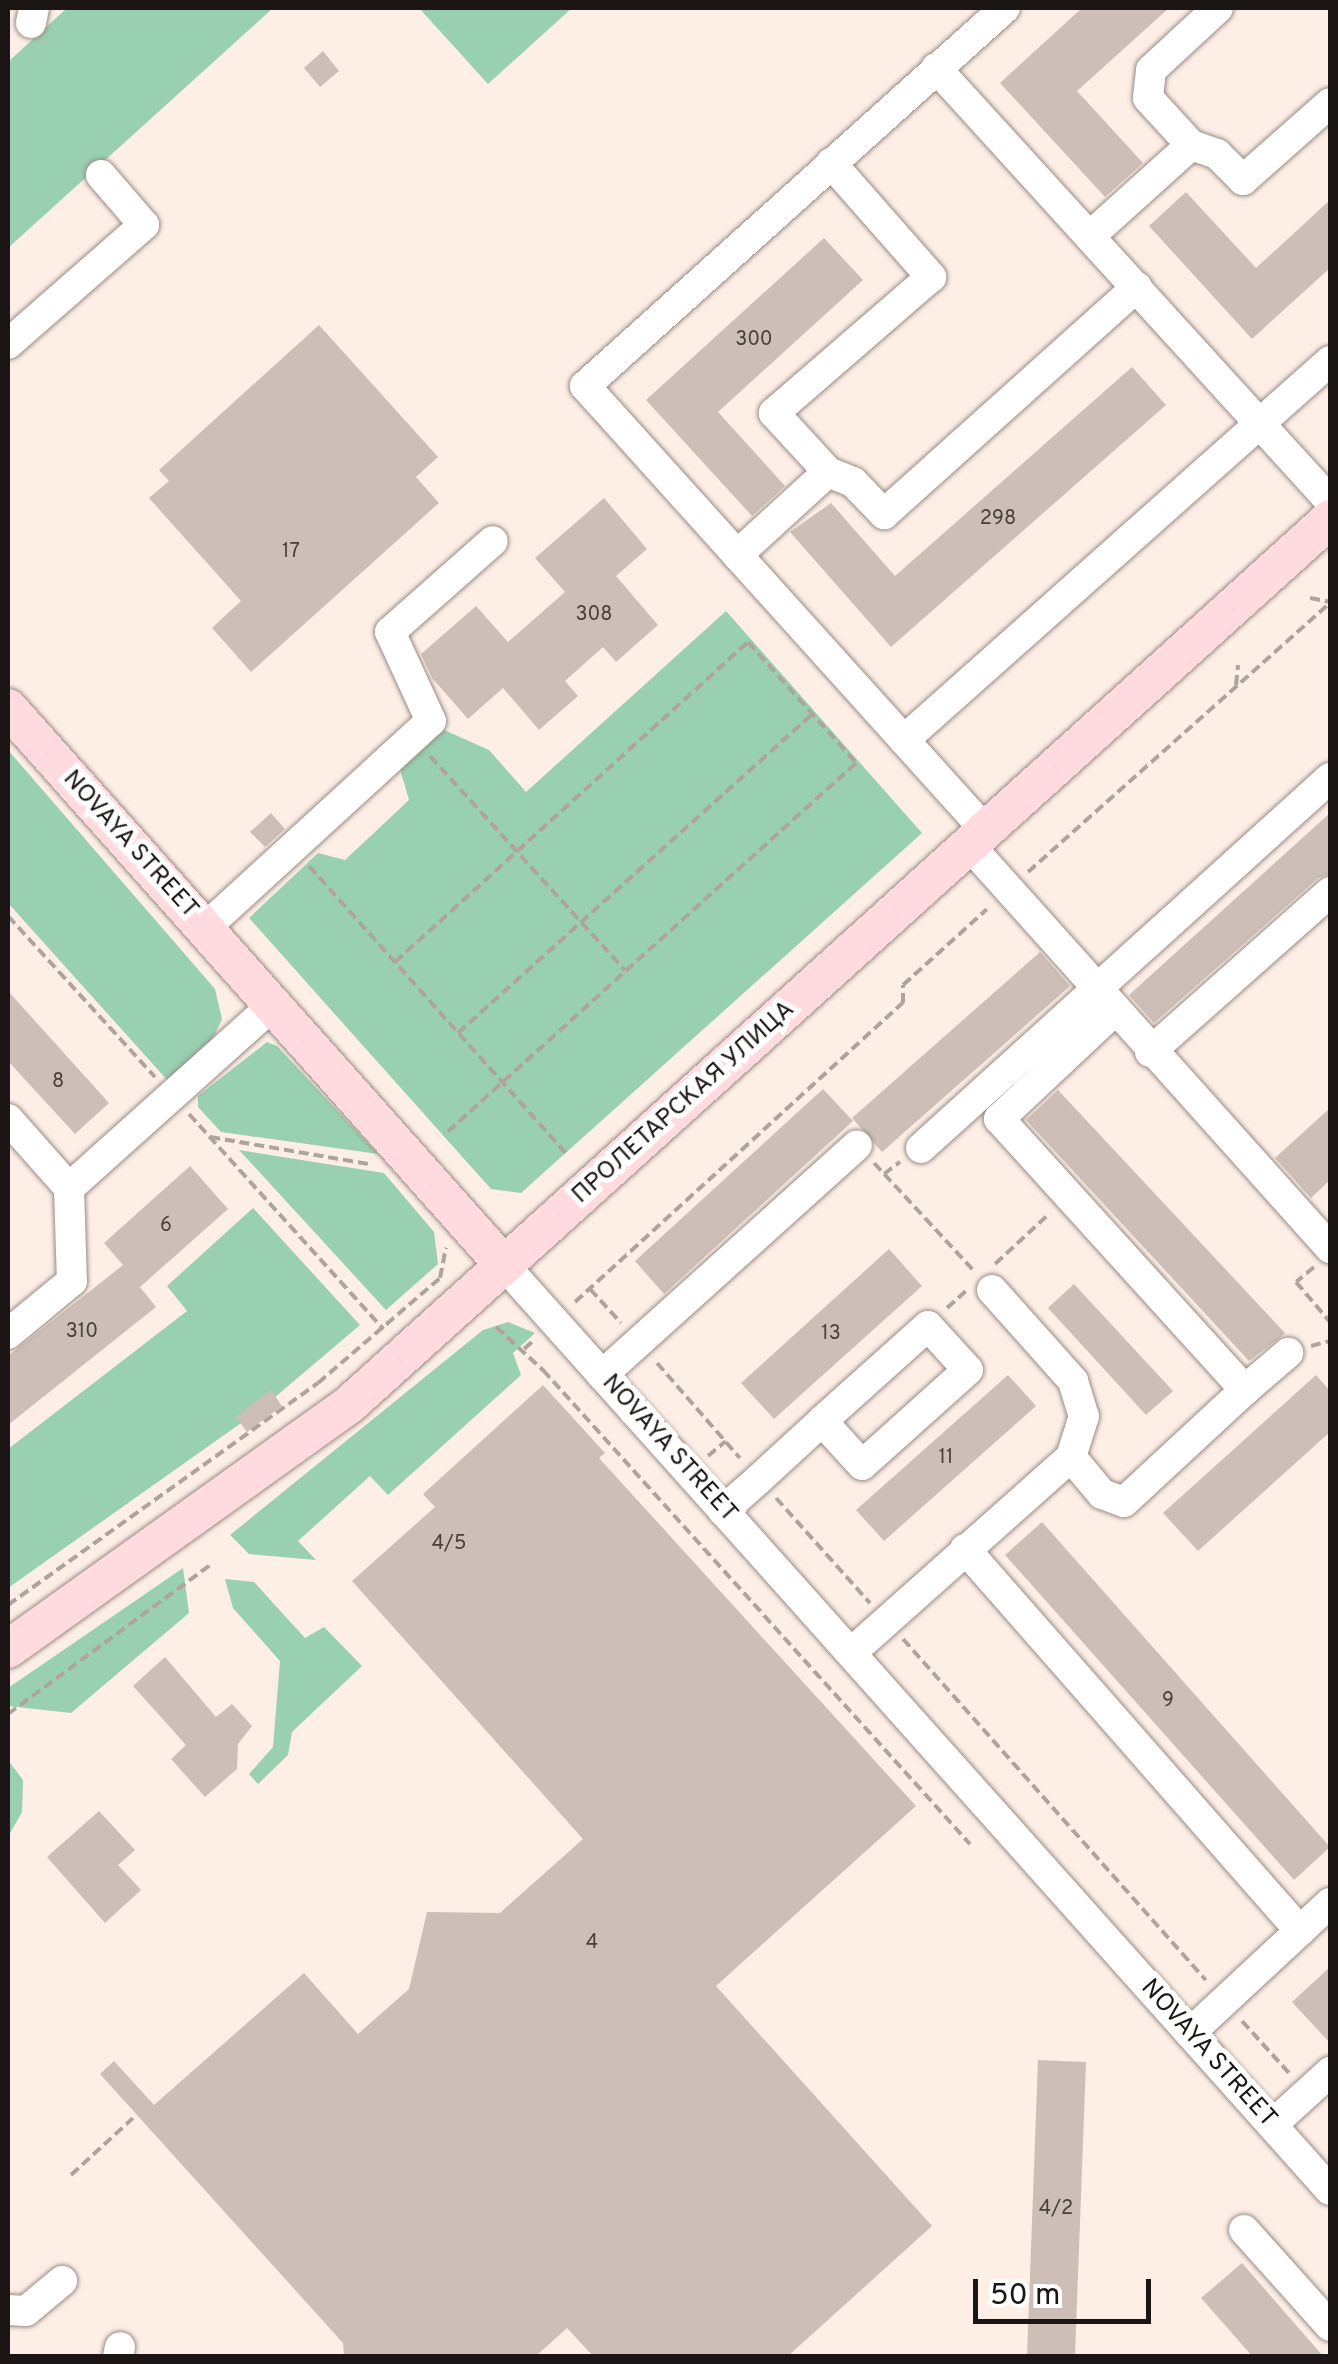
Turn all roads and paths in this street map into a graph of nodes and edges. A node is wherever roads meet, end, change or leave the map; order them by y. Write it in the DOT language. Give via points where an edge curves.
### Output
graph roads {
  1 [pos="1004,8"];
  2 [pos="1218,8"];
  3 [pos="936,68"];
  4 [pos="1330,103"];
  5 [pos="1191,145"];
  6 [pos="831,163"];
  7 [pos="100,175"];
  8 [pos="1090,236"];
  9 [pos="1137,287"];
  10 [pos="8,344"];
  11 [pos="1330,361"];
  12 [pos="1261,422"];
  13 [pos="828,472"];
  14 [pos="1330,501"];
  15 [pos="1330,519"];
  16 [pos="494,541"];
  17 [pos="737,555"];
  18 [pos="1310,598"];
  19 [pos="1330,602"];
  20 [pos="1238,665"];
  21 [pos="1236,685"];
  22 [pos="8,708"];
  23 [pos="812,714"];
  24 [pos="413,737"];
  25 [pos="904,740"];
  26 [pos="1330,778"];
  27 [pos="978,839"];
  28 [pos="292,848"];
  29 [pos="516,850"];
  30 [pos="1008,890"];
  31 [pos="1330,892"];
  32 [pos="8,916"];
  33 [pos="582,922"];
  34 [pos="205,928"];
  35 [pos="395,962"];
  36 [pos="626,970"];
  37 [pos="1103,1001"];
  38 [pos="273,1006"];
  39 [pos="458,1033"];
  40 [pos="1150,1052"];
  41 [pos="502,1082"];
  42 [pos="172,1096"];
  43 [pos="8,1122"];
  44 [pos="444,1135"];
  45 [pos="210,1137"];
  46 [pos="857,1145"];
  47 [pos="922,1148"];
  48 [pos="566,1153"];
  49 [pos="384,1166"];
  50 [pos="69,1188"];
  51 [pos="1068,1196"];
  52 [pos="443,1240"];
  53 [pos="1325,1242"];
  54 [pos="504,1265"];
  55 [pos="986,1284"];
  56 [pos="13,1318"];
  57 [pos="1330,1322"];
  58 [pos="928,1326"];
  59 [pos="496,1327"];
  60 [pos="384,1329"];
  61 [pos="639,1342"];
  62 [pos="1288,1353"];
  63 [pos="602,1375"];
  64 [pos="1245,1390"];
  65 [pos="822,1421"];
  66 [pos="1071,1458"];
  67 [pos="759,1479"];
  68 [pos="723,1511"];
  69 [pos="965,1549"];
  70 [pos="210,1565"];
  71 [pos="8,1605"];
  72 [pos="887,1620"];
  73 [pos="8,1649"];
  74 [pos="852,1652"];
  75 [pos="8,1714"];
  76 [pos="970,1844"];
  77 [pos="1330,1903"];
  78 [pos="1300,1931"];
  79 [pos="1224,2001"];
  80 [pos="1190,2033"];
  81 [pos="1330,2072"];
  82 [pos="1307,2093"];
  83 [pos="133,2118"];
  84 [pos="1272,2124"];
  85 [pos="71,2175"];
  86 [pos="1330,2190"];
  87 [pos="1244,2230"];
  88 [pos="62,2282"];
  89 [pos="8,2310"];
  90 [pos="1330,2326"];
  1 -- 3 [label="street"];
  2 -- 5 [label="street" via="1151,70 1148,98"];
  3 -- 6 [label="street"];
  3 -- 8 [label="street"];
  4 -- 5 [label="street" via="1244,180 1217,154"];
  5 -- 8 [label="street"];
  6 -- 13 [label="street" via="931,277 774,413"];
  6 -- 17 [label="street" via="585,386"];
  7 -- 10 [label="street" via="144,225"];
  8 -- 9 [label="street"];
  9 -- 12 [label="street"];
  9 -- 13 [label="street" via="884,514 853,482"];
  11 -- 12 [label="street"];
  12 -- 14 [label="street"];
  12 -- 25 [label="street"];
  13 -- 17 [label="street"];
  15 -- 27 [label="main road, ПРОЛЕТАРСКАЯ УЛИЦА"];
  16 -- 24 [label="street" via="390,632 430,721"];
  17 -- 25 [label="street"];
  18 -- 19 [label="path"];
  19 -- 21 [label="path"];
  20 -- 21 [label="path"];
  21 -- 30 [label="path"];
  22 -- 34 [label="main road, NOVAYA STREET"];
  23 -- 29 [label="path" via="748,642"];
  23 -- 33 [label="path"];
  23 -- 36 [label="path" via="856,763"];
  24 -- 28 [label="street"];
  24 -- 29 [label="path"];
  25 -- 27 [label="street"];
  26 -- 37 [label="street"];
  27 -- 30 [label="street"];
  27 -- 54 [label="main road, ПРОЛЕТАРСКАЯ УЛИЦА"];
  28 -- 34 [label="street"];
  28 -- 35 [label="path"];
  29 -- 33 [label="path"];
  29 -- 35 [label="path"];
  30 -- 37 [label="street"];
  30 -- 61 [label="path" via="903,985 903,1003 590,1290"];
  31 -- 40 [label="street"];
  32 -- 42 [label="path"];
  33 -- 36 [label="path"];
  33 -- 39 [label="path"];
  34 -- 38 [label="main road, NOVAYA STREET"];
  35 -- 39 [label="path"];
  36 -- 41 [label="path"];
  37 -- 40 [label="street"];
  37 -- 47 [label="street"];
  37 -- 51 [label="street" via="999,1119"];
  38 -- 42 [label="street"];
  38 -- 54 [label="main road, NOVAYA STREET"];
  39 -- 41 [label="path"];
  40 -- 53 [label="street"];
  41 -- 44 [label="path"];
  41 -- 48 [label="path"];
  42 -- 45 [label="path"];
  42 -- 50 [label="street"];
  43 -- 50 [label="street"];
  45 -- 49 [label="path"];
  45 -- 60 [label="path"];
  46 -- 55 [label="path"];
  46 -- 61 [label="street"];
  50 -- 56 [label="street" via="72,1281"];
  51 -- 55 [label="path"];
  51 -- 64 [label="street"];
  52 -- 60 [label="path" via="448,1253 440,1278"];
  53 -- 57 [label="path" via="1296,1282"];
  54 -- 63 [label="street, NOVAYA STREET"];
  54 -- 73 [label="main road, ПРОЛЕТАРСКАЯ УЛИЦА" via="350,1404"];
  55 -- 58 [label="path"];
  55 -- 66 [label="street" via="1073,1381 1084,1416"];
  58 -- 65 [label="street"];
  58 -- 65 [label="street" via="968,1370 915,1418 862,1465"];
  59 -- 76 [label="path" via="543,1370"];
  60 -- 71 [label="path" via="277,1414"];
  61 -- 63 [label="street"];
  61 -- 67 [label="path"];
  62 -- 64 [label="street"];
  63 -- 68 [label="street, NOVAYA STREET"];
  64 -- 66 [label="street" via="1124,1502 1102,1494"];
  65 -- 67 [label="street"];
  66 -- 69 [label="street"];
  67 -- 68 [label="street"];
  67 -- 72 [label="path"];
  68 -- 74 [label="street, NOVAYA STREET"];
  69 -- 72 [label="street"];
  69 -- 78 [label="street"];
  70 -- 75 [label="path"];
  72 -- 74 [label="street"];
  72 -- 79 [label="path"];
  74 -- 80 [label="street, NOVAYA STREET"];
  77 -- 78 [label="street"];
  78 -- 79 [label="street"];
  79 -- 80 [label="street"];
  79 -- 82 [label="path"];
  80 -- 84 [label="street, NOVAYA STREET"];
  81 -- 82 [label="street"];
  82 -- 84 [label="street"];
  83 -- 85 [label="path"];
  84 -- 86 [label="street, NOVAYA STREET"];
  87 -- 90 [label="street"];
  88 -- 89 [label="street" via="26,2310"];
}
